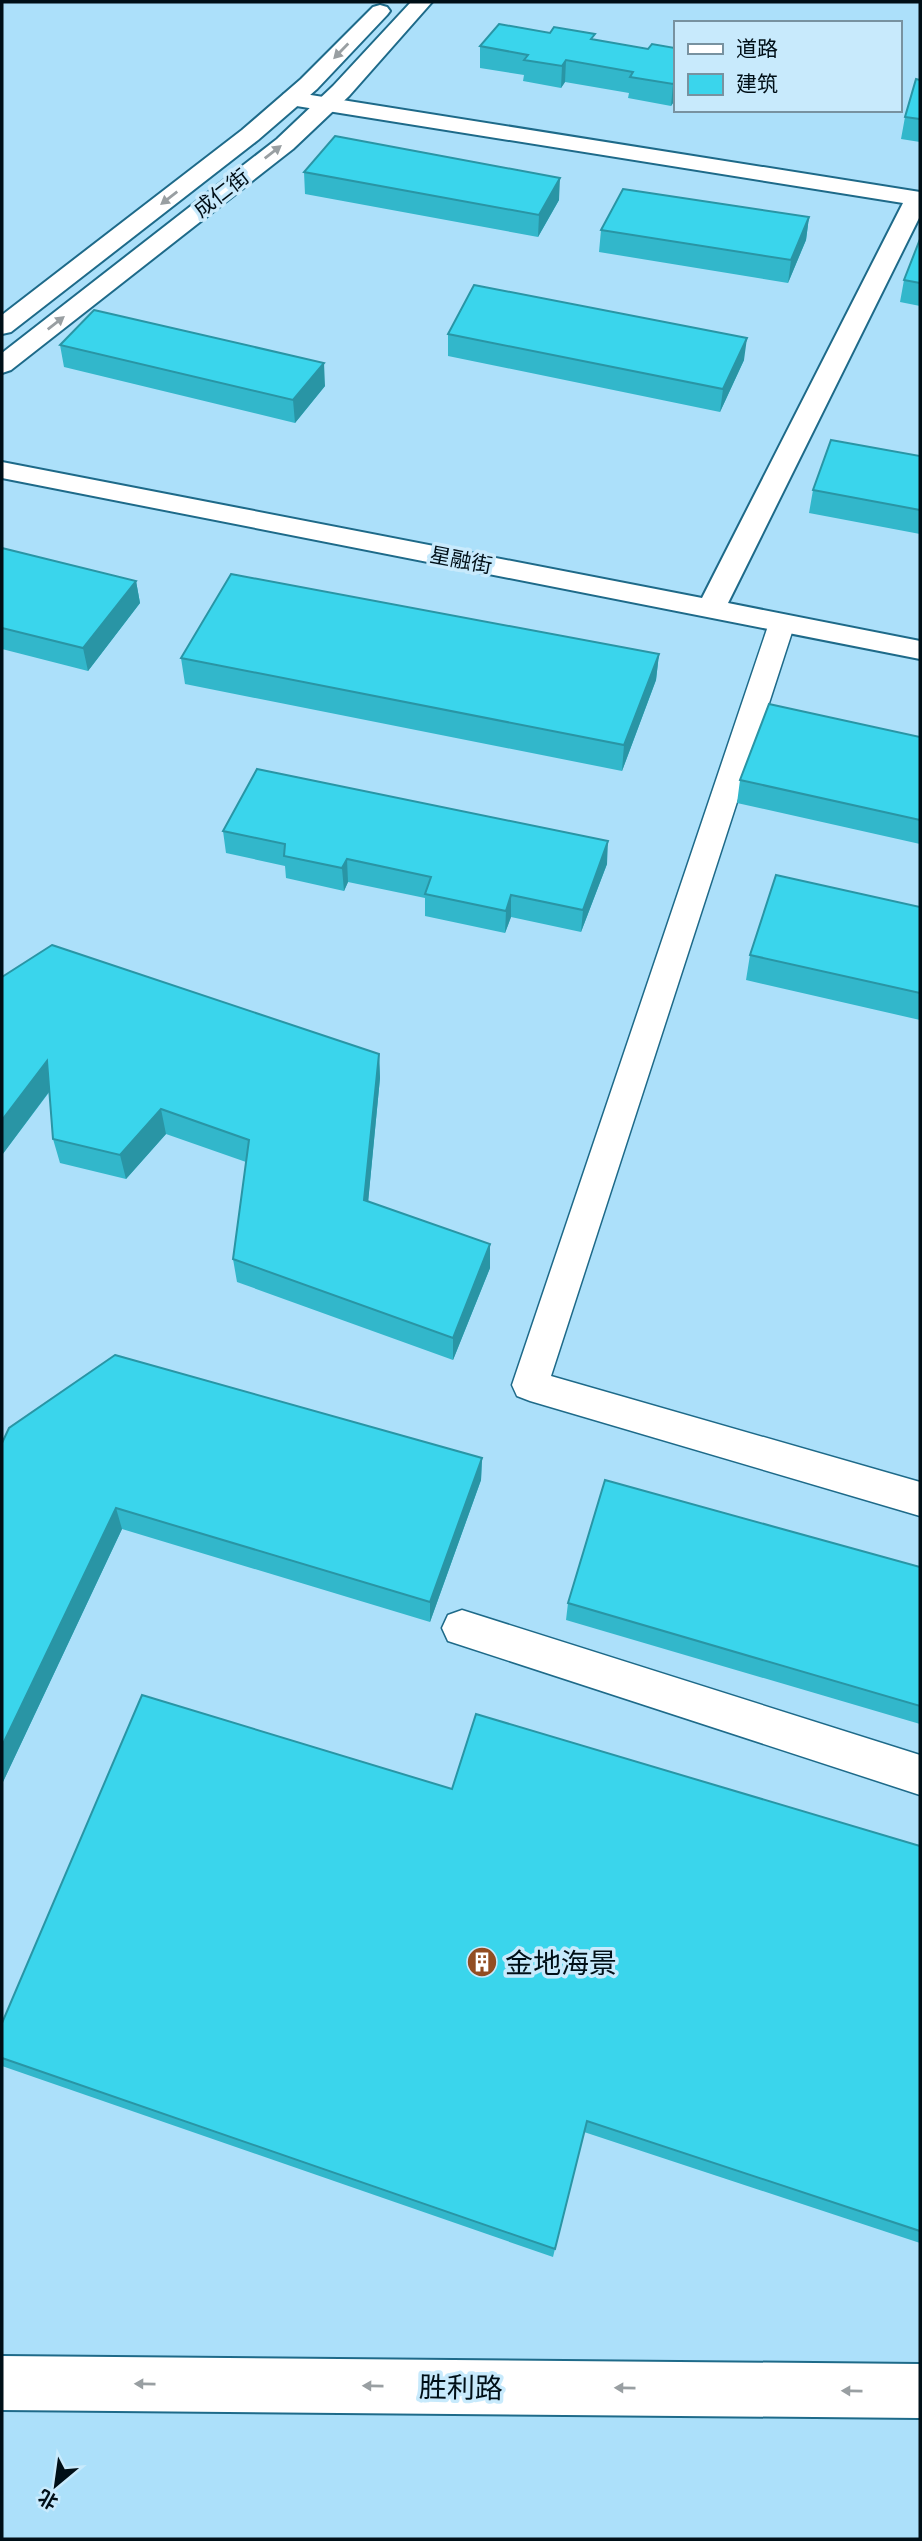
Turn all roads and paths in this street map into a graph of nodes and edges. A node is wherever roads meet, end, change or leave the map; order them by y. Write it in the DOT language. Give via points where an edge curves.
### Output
graph roads {
  1 [pos="389,2"];
  2 [pos="422,2"];
  3 [pos="292,99"];
  4 [pos="327,105"];
  5 [pos="919,199"];
  6 [pos="2,327"];
  7 [pos="2,365"];
  8 [pos="2,470"];
  9 [pos="711,609"];
  10 [pos="782,623"];
  11 [pos="920,650"];
  12 [pos="920,1499"];
  13 [pos="462,1628"];
  14 [pos="920,1775"];
  15 [pos="2,2383"];
  16 [pos="920,2391"];
  1 -- 3 [label="street, 成仁街, one-way"];
  2 -- 4 [label="street, 成仁街"];
  3 -- 4 [label="street"];
  3 -- 6 [label="street, 成仁街, one-way"];
  4 -- 5 [label="street"];
  7 -- 4 [label="street, 成仁街, one-way" via="285,144"];
  5 -- 9 [label="street"];
  8 -- 9 [label="street, 星融街"];
  9 -- 10 [label="street, 星融街"];
  10 -- 11 [label="street, 星融街"];
  10 -- 12 [label="lane" via="530,1385"];
  13 -- 14 [label="lane"];
  16 -- 15 [label="street, 胜利路, one-way"];
}
